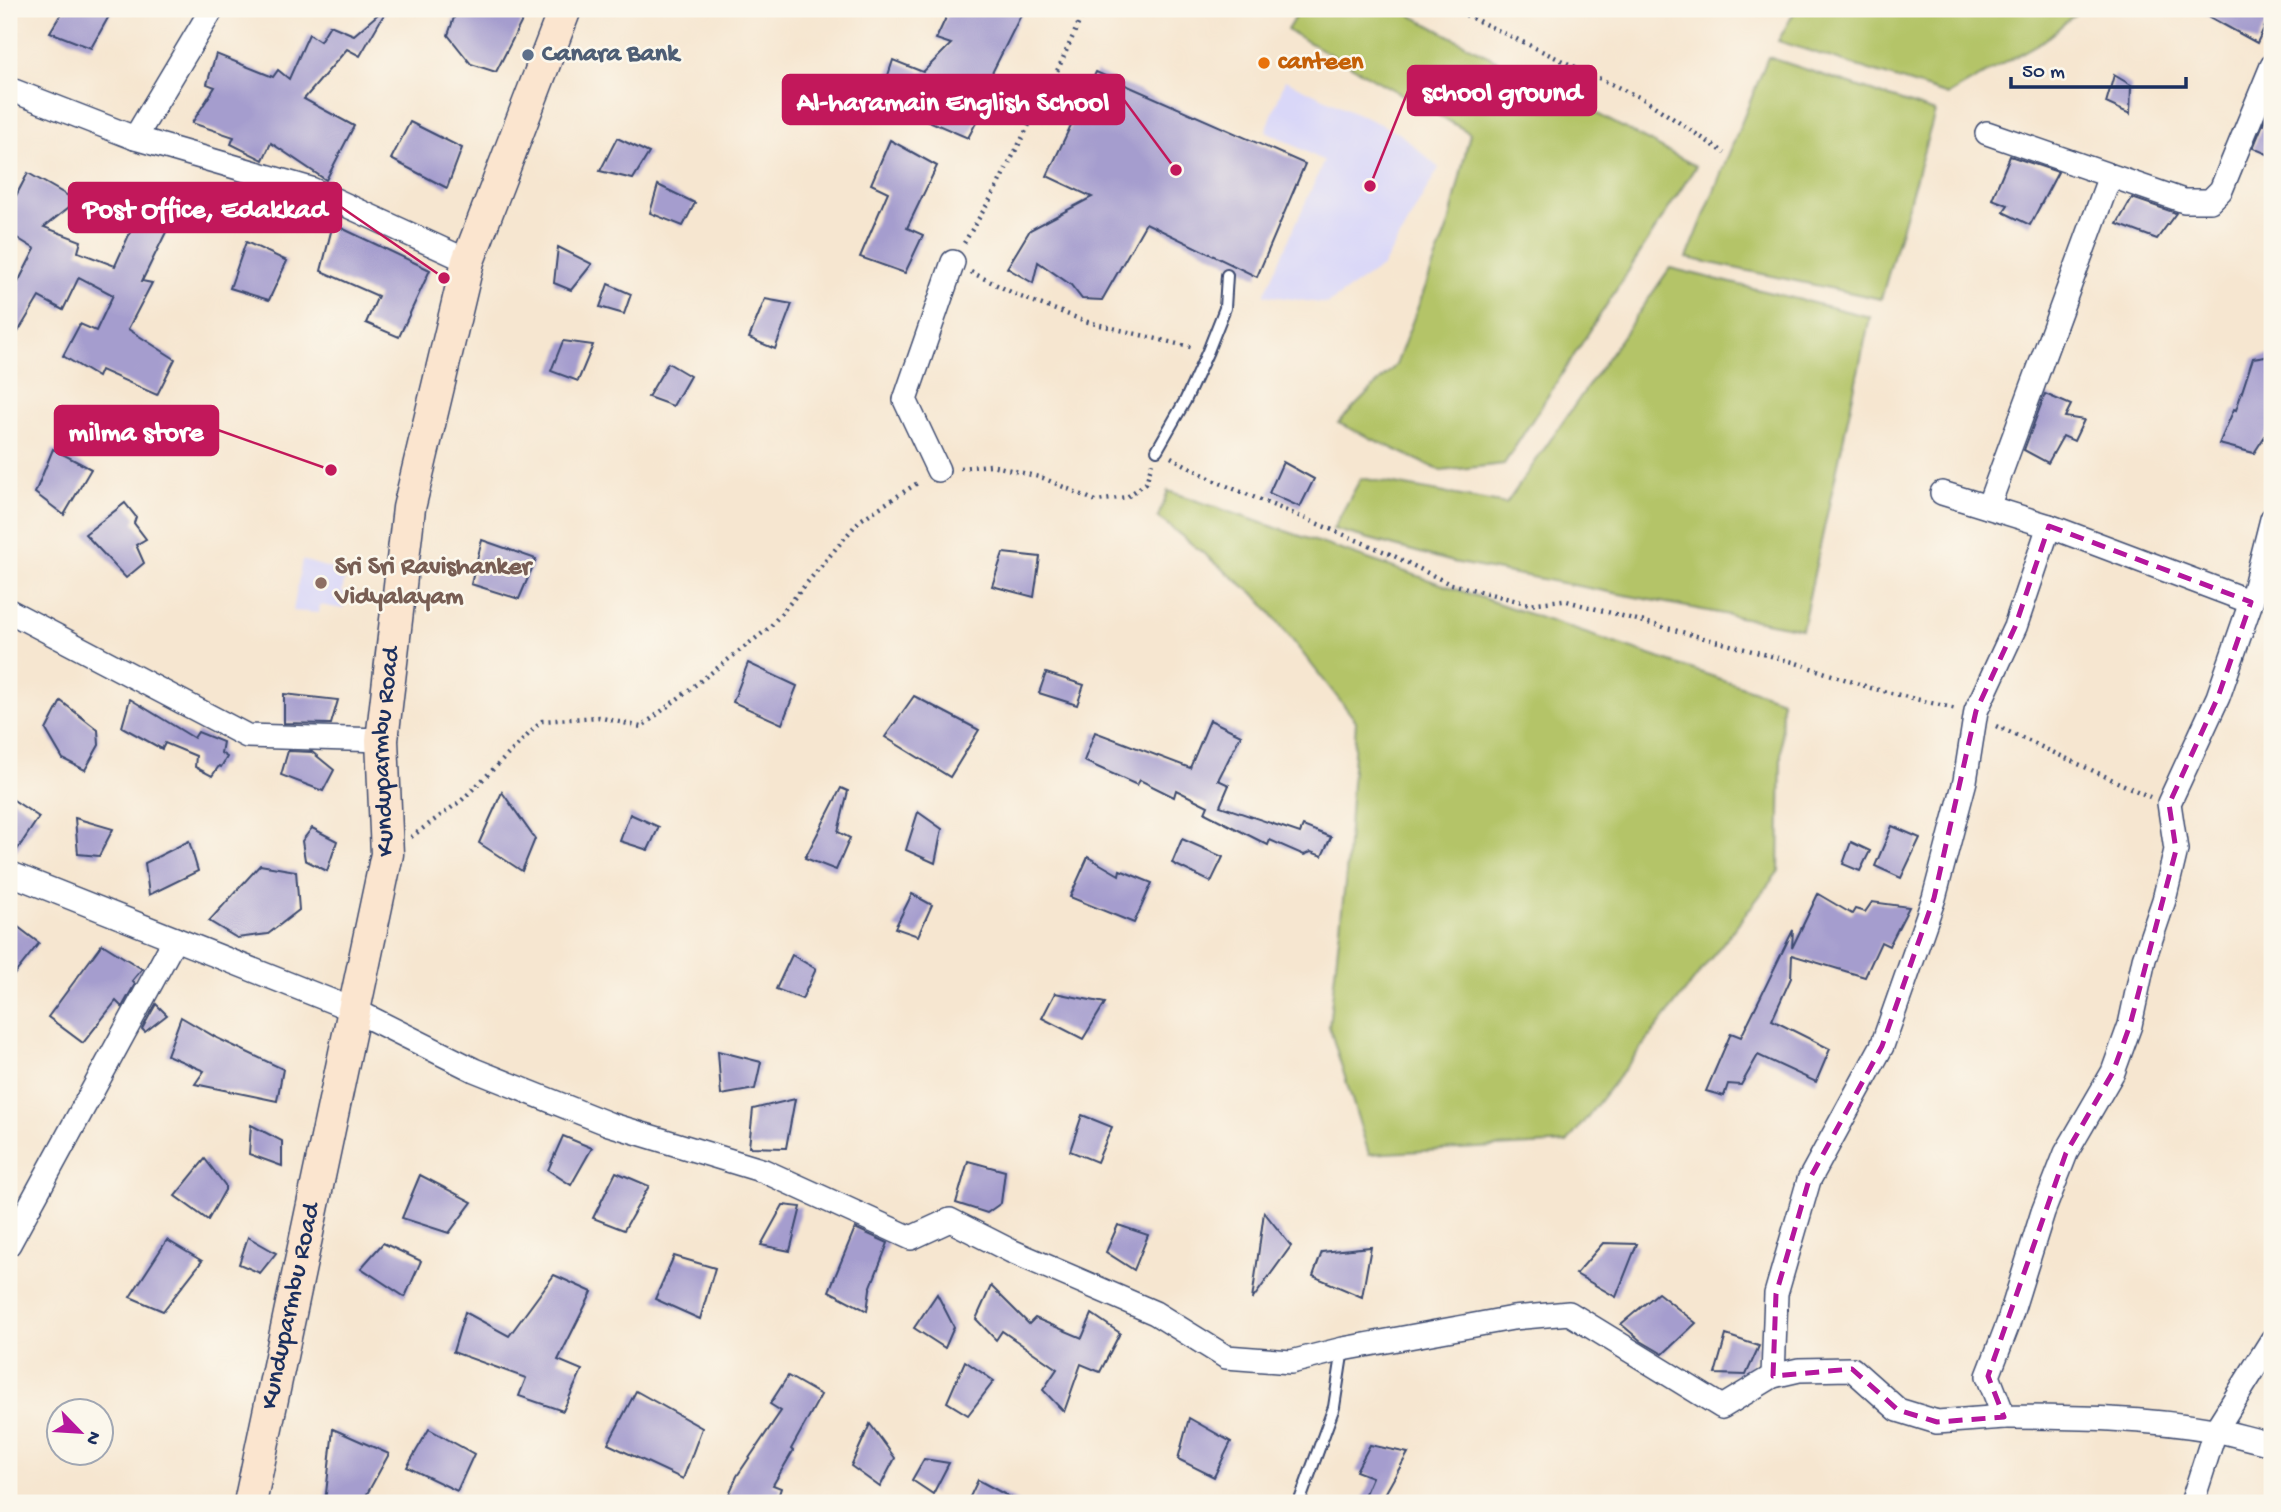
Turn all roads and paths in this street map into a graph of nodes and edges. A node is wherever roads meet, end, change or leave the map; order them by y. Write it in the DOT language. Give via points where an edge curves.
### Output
graph roads {
  1 [pos="212,9"];
  2 [pos="565,9"];
  3 [pos="1085,9"];
  4 [pos="1453,9"];
  5 [pos="2272,66"];
  6 [pos="9,89"];
  7 [pos="1987,134"];
  8 [pos="135,138"];
  9 [pos="1725,153"];
  10 [pos="2110,176"];
  11 [pos="468,261"];
  12 [pos="953,262"];
  13 [pos="1227,275"];
  14 [pos="1209,351"];
  15 [pos="1157,450"];
  16 [pos="938,470"];
  17 [pos="1942,492"];
  18 [pos="1988,507"];
  19 [pos="2272,520"];
  20 [pos="2049,526"];
  21 [pos="2250,602"];
  22 [pos="9,611"];
  23 [pos="1975,717"];
  24 [pos="382,740"];
  25 [pos="2170,807"];
  26 [pos="387,854"];
  27 [pos="9,873"];
  28 [pos="175,939"];
  29 [pos="354,1010"];
  30 [pos="9,1244"];
  31 [pos="2272,1340"];
  32 [pos="1343,1349"];
  33 [pos="1773,1376"];
  34 [pos="2004,1417"];
  35 [pos="2215,1431"];
  36 [pos="2272,1444"];
  37 [pos="250,1503"];
  38 [pos="1299,1503"];
  39 [pos="2192,1503"];
  1 -- 8 [label="street"];
  2 -- 11 [label="main road, Kunduparmbu Road"];
  3 -- 12 [label="path" via="991,198"];
  4 -- 9 [label="path" via="1645,100"];
  5 -- 10 [label="street" via="2221,190 2210,201 2184,201"];
  6 -- 8 [label="street"];
  7 -- 10 [label="street"];
  8 -- 11 [label="street" via="311,189"];
  10 -- 18 [label="street"];
  11 -- 24 [label="main road, Kunduparmbu Road" via="409,508"];
  12 -- 14 [label="path" via="1021,297 1088,322"];
  12 -- 16 [label="street" via="905,400"];
  13 -- 14 [label="lane" via="1225,308"];
  14 -- 15 [label="lane"];
  15 -- 16 [label="path" via="1146,483 1127,496 1096,501 1043,478 991,465"];
  15 -- 23 [label="path" via="1215,481 1448,583 1529,604 1563,600"];
  16 -- 26 [label="path" via="859,521 769,628 641,727 598,717 542,721 462,800"];
  17 -- 18 [label="street"];
  18 -- 20 [label="street"];
  19 -- 21 [label="street"];
  20 -- 21 [label="street"];
  20 -- 23 [label="street" via="2015,627"];
  21 -- 25 [label="street" via="2218,697"];
  22 -- 24 [label="street" via="247,736"];
  23 -- 25 [label="path"];
  23 -- 33 [label="street" via="1965,781 1934,898 1886,1034 1809,1180 1776,1294"];
  24 -- 26 [label="main road, Kunduparmbu Road"];
  25 -- 34 [label="street" via="2176,850 2130,1025 2113,1072 2066,1153 2042,1212 1988,1376"];
  26 -- 29 [label="main road, Kunduparmbu Road"];
  27 -- 28 [label="street"];
  28 -- 29 [label="street"];
  28 -- 30 [label="street"];
  29 -- 32 [label="street" via="474,1070 609,1124 764,1171 911,1238 950,1220 1155,1313 1226,1357 1291,1362"];
  29 -- 37 [label="main road, Kunduparmbu Road"];
  31 -- 35 [label="street"];
  32 -- 33 [label="street" via="1513,1318 1569,1313 1722,1407"];
  32 -- 38 [label="lane" via="1334,1407"];
  33 -- 34 [label="street" via="1798,1370 1852,1369 1898,1410 1937,1422"];
  34 -- 35 [label="street" via="2094,1417"];
  35 -- 36 [label="street"];
  35 -- 39 [label="street"];
}
